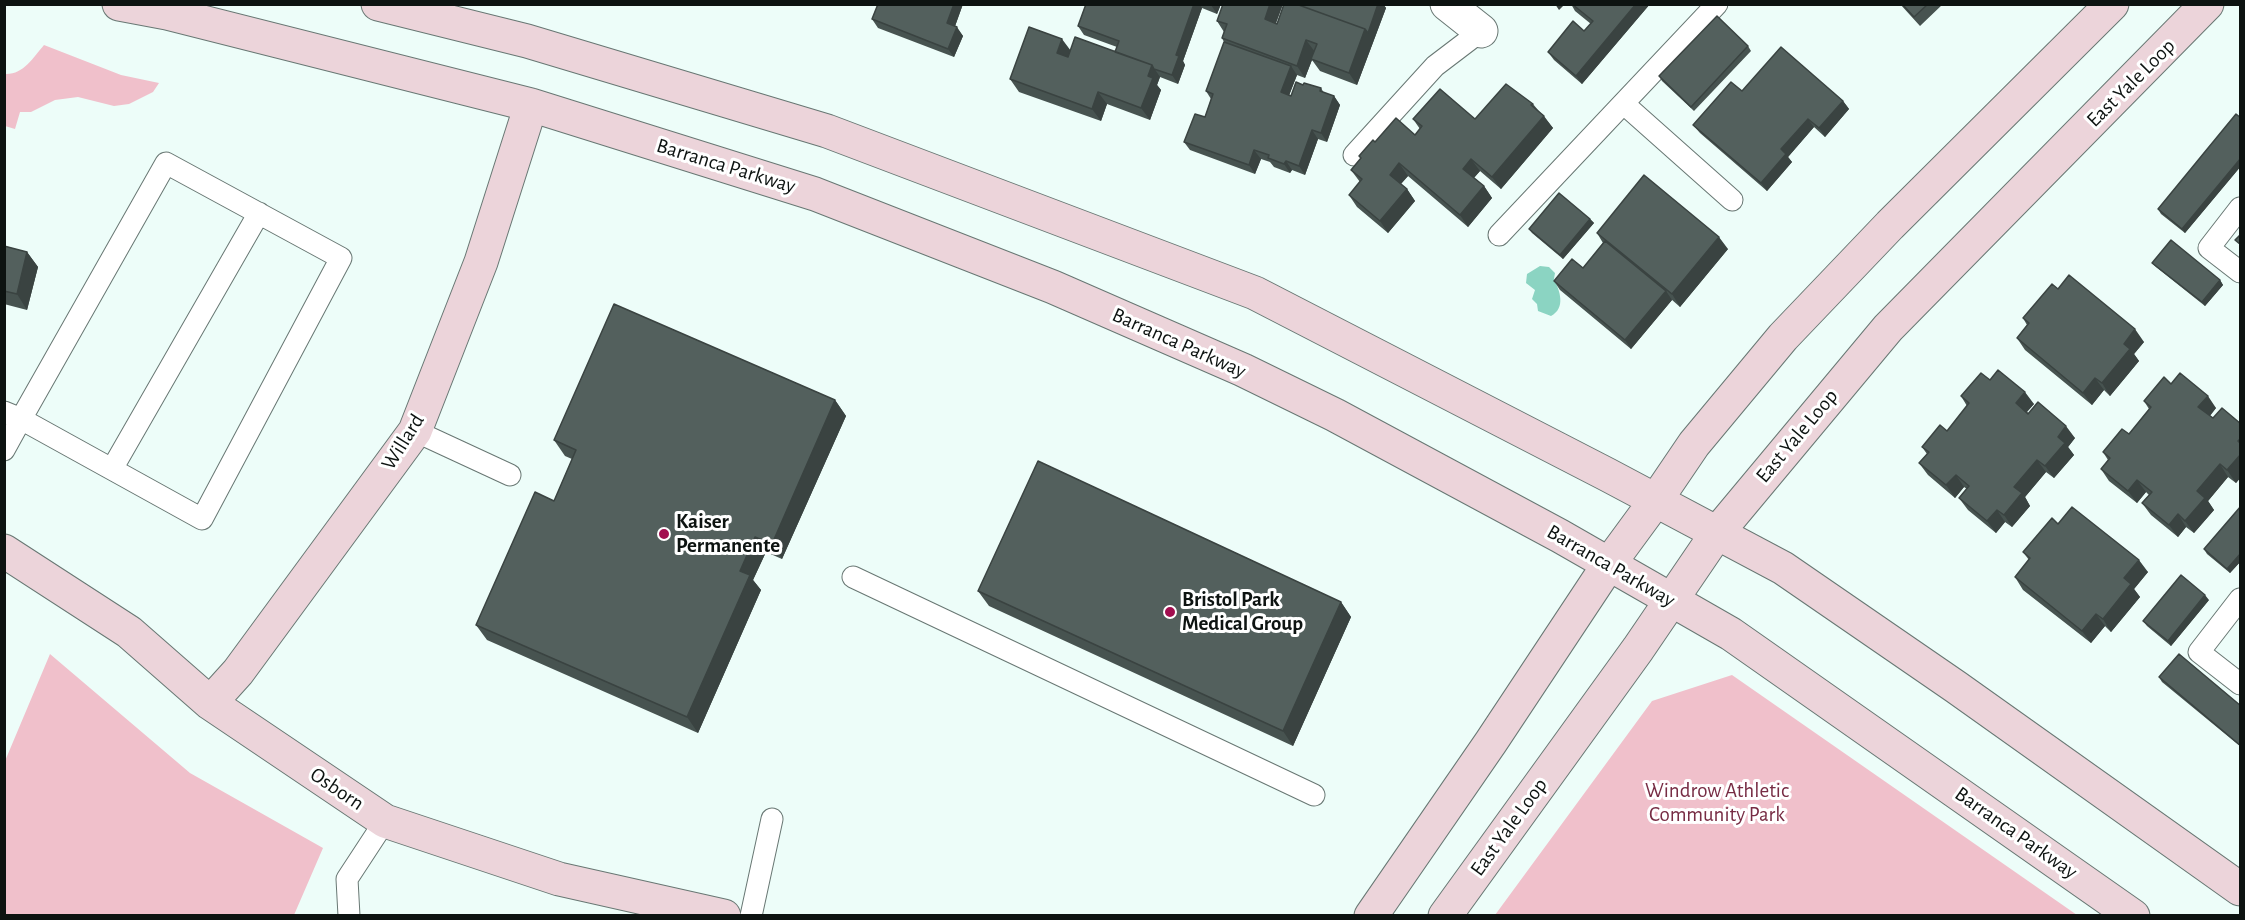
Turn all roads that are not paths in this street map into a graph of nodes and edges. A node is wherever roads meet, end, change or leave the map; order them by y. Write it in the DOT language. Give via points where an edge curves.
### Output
graph roads {
  1 [pos="119,4"];
  2 [pos="378,4"];
  3 [pos="1447,4"];
  4 [pos="1718,4"];
  5 [pos="2112,4"];
  6 [pos="2207,4"];
  7 [pos="1481,31"];
  8 [pos="1624,104"];
  9 [pos="531,105"];
  10 [pos="1354,155"];
  11 [pos="1732,200"];
  12 [pos="2241,208"];
  13 [pos="259,213"];
  14 [pos="1499,235"];
  15 [pos="2241,272"];
  16 [pos="13,416"];
  17 [pos="415,431"];
  18 [pos="4,450"];
  19 [pos="112,470"];
  20 [pos="510,475"];
  21 [pos="1656,500"];
  22 [pos="1717,533"];
  23 [pos="4,551"];
  24 [pos="1609,564"];
  25 [pos="853,578"];
  26 [pos="2241,599"];
  27 [pos="1671,600"];
  28 [pos="2241,684"];
  29 [pos="210,703"];
  30 [pos="1314,795"];
  31 [pos="772,819"];
  32 [pos="385,821"];
  33 [pos="2241,889"];
  34 [pos="349,915"];
  35 [pos="724,915"];
  36 [pos="751,915"];
  37 [pos="1371,915"];
  38 [pos="1445,915"];
  39 [pos="2133,915"];
  1 -- 9 [label="main road, Barranca Parkway"];
  2 -- 21 [label="main road" via="527,41 827,131 1254,293"];
  3 -- 7 [label="street"];
  4 -- 8 [label="lane"];
  5 -- 21 [label="main road" via="1783,337 1694,444"];
  6 -- 22 [label="main road, East Yale Loop" via="1888,328"];
  7 -- 10 [label="lane" via="1435,66"];
  8 -- 11 [label="lane"];
  8 -- 14 [label="lane"];
  9 -- 17 [label="main road, Willard" via="481,262"];
  9 -- 24 [label="main road, Barranca Parkway" via="815,194 1064,292 1335,415"];
  12 -- 15 [label="lane" via="2209,248"];
  13 -- 16 [label="lane" via="166,163"];
  13 -- 19 [label="lane"];
  13 -- 19 [label="lane" via="341,258 202,519"];
  16 -- 18 [label="lane"];
  16 -- 19 [label="lane"];
  17 -- 20 [label="lane"];
  17 -- 29 [label="main road, Willard" via="238,672"];
  21 -- 22 [label="main road"];
  21 -- 24 [label="main road"];
  22 -- 27 [label="main road, East Yale Loop"];
  22 -- 33 [label="main road" via="1783,568"];
  23 -- 29 [label="main road, Osborn" via="129,632"];
  24 -- 27 [label="main road, Barranca Parkway"];
  24 -- 37 [label="main road"];
  25 -- 30 [label="lane"];
  26 -- 28 [label="lane" via="2199,652"];
  27 -- 38 [label="main road, East Yale Loop"];
  27 -- 39 [label="main road, Barranca Parkway" via="1731,634"];
  29 -- 32 [label="main road, Osborn"];
  31 -- 36 [label="lane"];
  32 -- 34 [label="lane" via="347,879"];
  32 -- 35 [label="main road, Osborn" via="559,879"];
}
